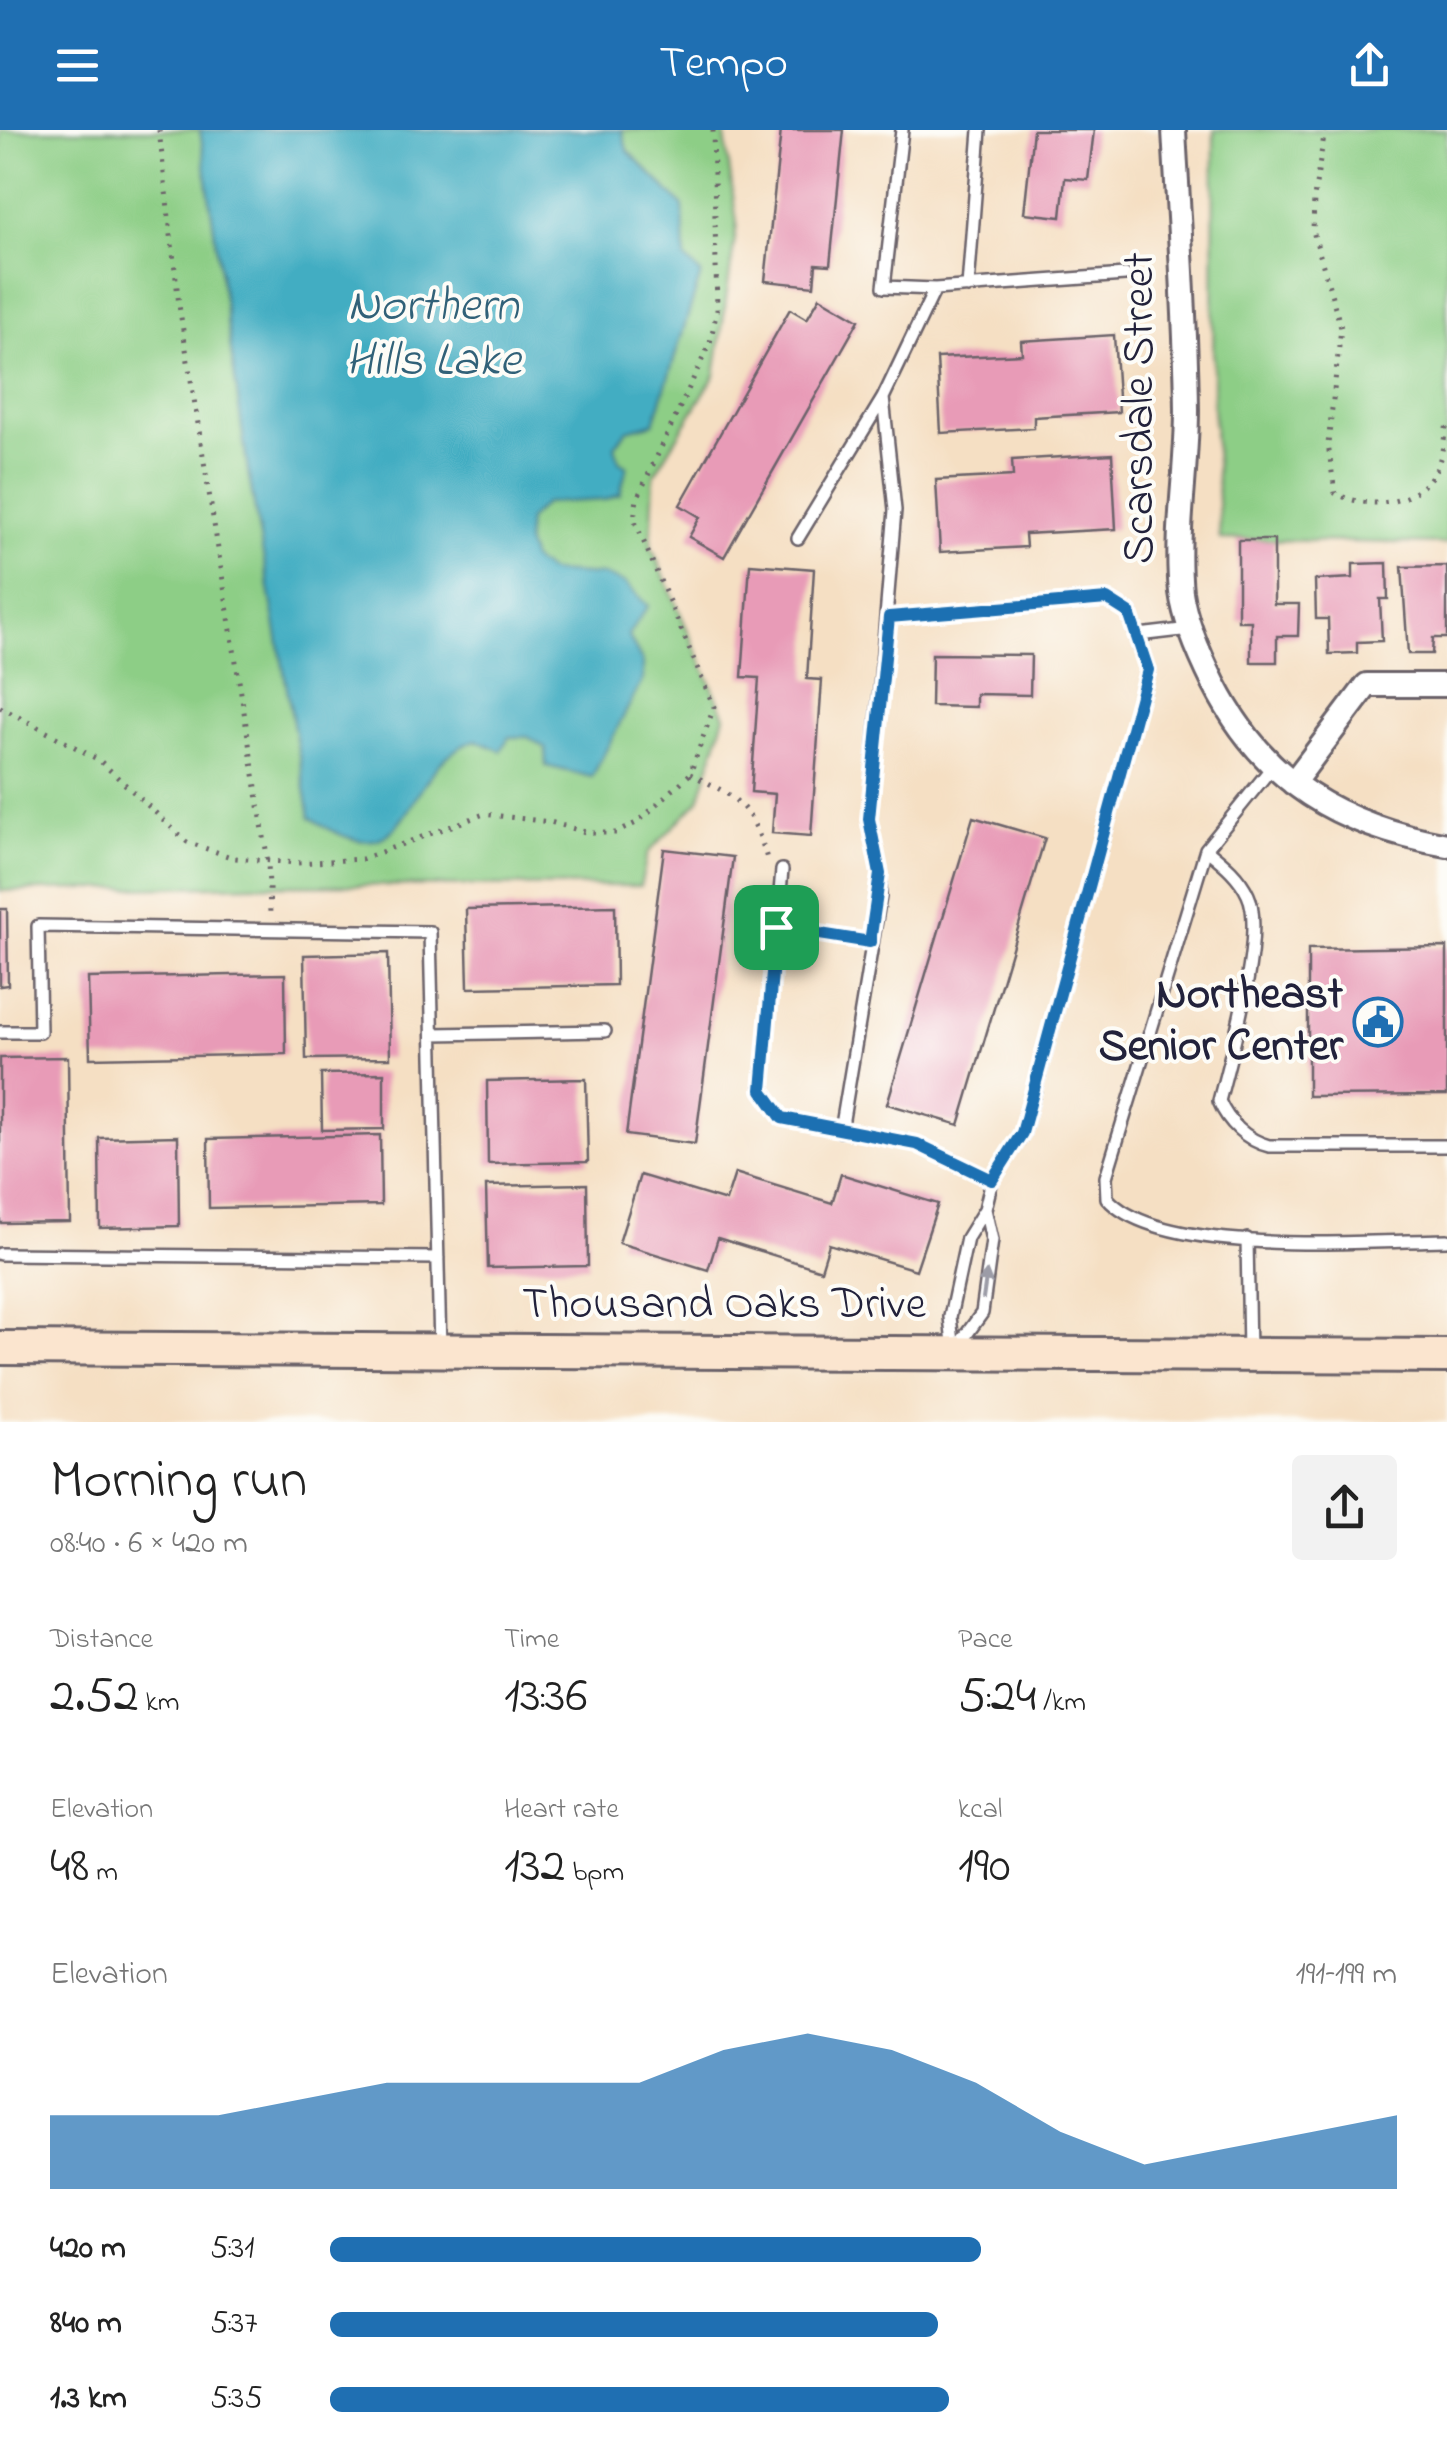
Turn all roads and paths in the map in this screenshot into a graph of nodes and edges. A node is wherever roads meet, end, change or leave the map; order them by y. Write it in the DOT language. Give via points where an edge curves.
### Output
graph roads {
  1 [pos="159,130"];
  2 [pos="714,130"];
  3 [pos="902,130"];
  4 [pos="980,130"];
  5 [pos="1174,130"];
  6 [pos="1325,130"];
  7 [pos="1125,275"];
  8 [pos="968,287"];
  9 [pos="935,290"];
  10 [pos="883,398"];
  11 [pos="1447,424"];
  12 [pos="798,538"];
  13 [pos="889,617"];
  14 [pos="1191,629"];
  15 [pos="1139,635"];
  16 [pos="1447,685"];
  17 [pos="0,708"];
  18 [pos="1272,766"];
  19 [pos="690,774"];
  20 [pos="1293,783"];
  21 [pos="1447,845"];
  22 [pos="1206,849"];
  23 [pos="268,862"];
  24 [pos="782,870"];
  25 [pos="776,927"];
  26 [pos="270,930"];
  27 [pos="870,942"];
  28 [pos="605,1031"];
  29 [pos="0,1032"];
  30 [pos="433,1034"];
  31 [pos="841,1131"];
  32 [pos="1447,1146"];
  33 [pos="992,1180"];
  34 [pos="985,1210"];
  35 [pos="1247,1239"];
  36 [pos="1447,1240"];
  37 [pos="0,1254"];
  38 [pos="438,1258"];
  39 [pos="0,1348"];
  40 [pos="440,1350"];
  41 [pos="954,1352"];
  42 [pos="1249,1355"];
  43 [pos="1447,1356"];
  1 -- 23 [label="path" via="178,305"];
  2 -- 19 [label="path" via="718,310 634,519 714,708"];
  3 -- 9 [label="lane" via="884,288"];
  4 -- 8 [label="lane"];
  5 -- 14 [label="street, Scarsdale Street" via="1186,286 1181,594"];
  6 -- 11 [label="path" via="1313,232 1341,328 1328,444 1335,493 1379,506 1408,496 1435,472"];
  7 -- 8 [label="lane"];
  8 -- 9 [label="lane"];
  9 -- 10 [label="lane"];
  10 -- 12 [label="lane"];
  10 -- 13 [label="lane" via="896,510"];
  13 -- 15 [label="lane" via="1107,599 1129,613"];
  13 -- 27 [label="lane" via="869,819 880,874"];
  14 -- 15 [label="lane"];
  14 -- 18 [label="street, Scarsdale Street" via="1227,710"];
  15 -- 33 [label="lane" via="1148,670 1053,1031 1022,1133"];
  16 -- 20 [label="street" via="1367,685"];
  17 -- 23 [label="path" via="99,760 186,842"];
  18 -- 20 [label="street, Scarsdale Street"];
  18 -- 22 [label="lane"];
  19 -- 23 [label="path" via="638,822 616,833 484,814 362,859"];
  19 -- 24 [label="path" via="744,804 768,860"];
  20 -- 21 [label="street, Scarsdale Street" via="1375,830"];
  22 -- 32 [label="lane" via="1250,897 1254,928 1219,1101 1226,1119 1269,1146"];
  22 -- 35 [label="lane" via="1110,1160 1107,1198 1139,1220 1192,1236"];
  23 -- 26 [label="path"];
  24 -- 25 [label="lane"];
  25 -- 27 [label="lane"];
  25 -- 31 [label="lane" via="762,1090 782,1118"];
  26 -- 29 [label="lane" via="38,926 40,1032"];
  26 -- 30 [label="lane" via="430,932"];
  27 -- 31 [label="lane"];
  28 -- 30 [label="lane"];
  30 -- 38 [label="lane"];
  31 -- 33 [label="lane" via="917,1144"];
  33 -- 34 [label="lane"];
  34 -- 41 [label="lane" via="967,1238 950,1317"];
  41 -- 34 [label="lane, one-way" via="982,1313 992,1240"];
  35 -- 36 [label="lane"];
  35 -- 42 [label="lane"];
  37 -- 38 [label="lane"];
  38 -- 40 [label="lane"];
  39 -- 40 [label="main road, Thousand Oaks Drive"];
  40 -- 41 [label="main road, Thousand Oaks Drive"];
  41 -- 42 [label="main road, Thousand Oaks Drive"];
  42 -- 43 [label="main road, Thousand Oaks Drive"];
}
